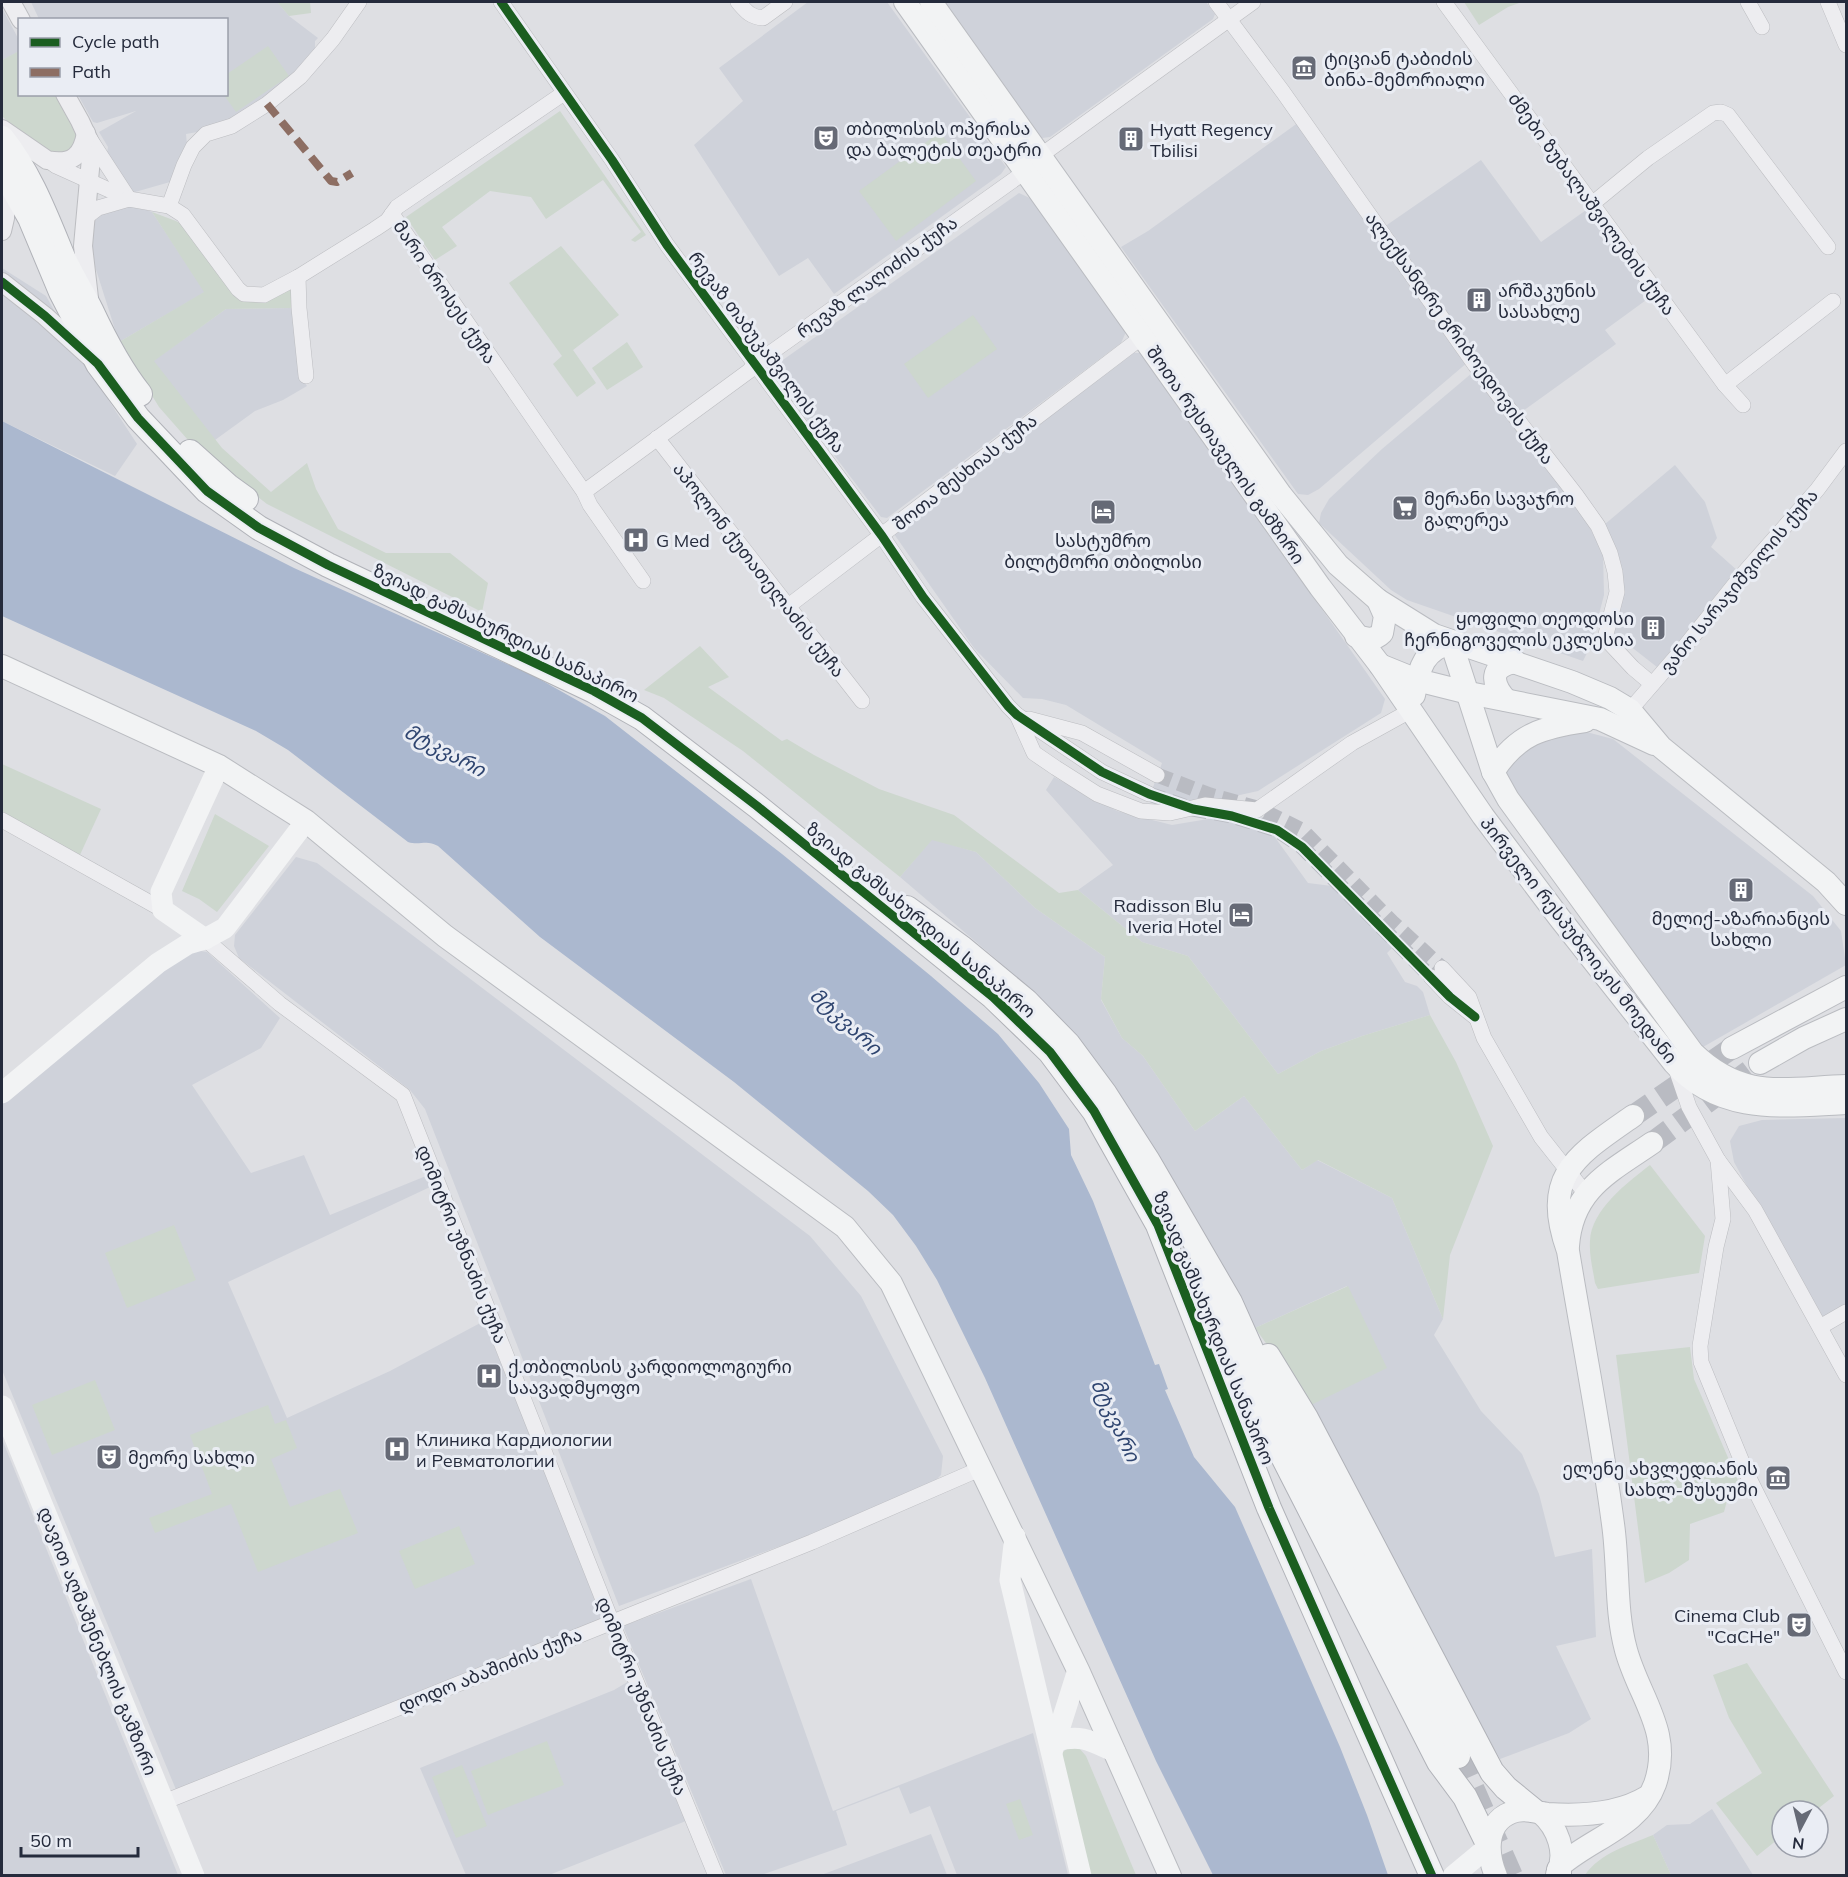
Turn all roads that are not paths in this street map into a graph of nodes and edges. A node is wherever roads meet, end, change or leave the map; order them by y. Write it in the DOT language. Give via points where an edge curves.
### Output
graph roads {
  1 [pos="11,2"];
  2 [pos="359,2"];
  3 [pos="501,2"];
  4 [pos="738,2"];
  5 [pos="785,2"];
  6 [pos="905,2"];
  7 [pos="931,2"];
  8 [pos="1215,2"];
  9 [pos="1253,2"];
  10 [pos="1444,2"];
  11 [pos="1749,2"];
  12 [pos="1828,2"];
  13 [pos="20,18"];
  14 [pos="1228,19"];
  15 [pos="1762,27"];
  16 [pos="1846,45"];
  17 [pos="564,93"];
  18 [pos="66,96"];
  19 [pos="2,129"];
  20 [pos="86,133"];
  21 [pos="2,138"];
  22 [pos="47,160"];
  23 [pos="1033,163"];
  24 [pos="4,172"];
  25 [pos="89,182"];
  26 [pos="129,199"];
  27 [pos="1592,204"];
  28 [pos="169,206"];
  29 [pos="392,214"];
  30 [pos="85,219"];
  31 [pos="2,231"];
  32 [pos="1828,247"];
  33 [pos="298,277"];
  34 [pos="2,282"];
  35 [pos="1833,301"];
  36 [pos="90,309"];
  37 [pos="1142,337"];
  38 [pos="98,364"];
  39 [pos="755,364"];
  40 [pos="306,376"];
  41 [pos="1725,385"];
  42 [pos="1743,405"];
  43 [pos="657,438"];
  44 [pos="1846,451"];
  45 [pos="584,492"];
  46 [pos="882,536"];
  47 [pos="643,581"];
  48 [pos="1378,600"];
  49 [pos="787,607"];
  50 [pos="1356,636"];
  51 [pos="1451,642"];
  52 [pos="1516,662"];
  53 [pos="1380,665"];
  54 [pos="2,666"];
  55 [pos="1417,680"];
  56 [pos="1652,684"];
  57 [pos="1469,693"];
  58 [pos="862,700"];
  59 [pos="1506,700"];
  60 [pos="1630,710"];
  61 [pos="1410,711"];
  62 [pos="1017,715"];
  63 [pos="1600,718"];
  64 [pos="1661,747"];
  65 [pos="219,766"];
  66 [pos="1493,772"];
  67 [pos="1157,776"];
  68 [pos="1149,794"];
  69 [pos="2,820"];
  70 [pos="306,821"];
  71 [pos="1846,904"];
  72 [pos="168,913"];
  73 [pos="205,939"];
  74 [pos="178,949"];
  75 [pos="1436,972"];
  76 [pos="1846,987"];
  77 [pos="1846,1019"];
  78 [pos="1732,1048"];
  79 [pos="1674,1063"];
  80 [pos="1760,1063"];
  81 [pos="1846,1086"];
  82 [pos="2,1093"];
  83 [pos="1846,1103"];
  84 [pos="1718,1160"];
  85 [pos="1567,1172"];
  86 [pos="1586,1194"];
  87 [pos="1158,1225"];
  88 [pos="1568,1251"];
  89 [pos="1232,1307"];
  90 [pos="1846,1312"];
  91 [pos="1820,1327"];
  92 [pos="1846,1375"];
  93 [pos="2,1406"];
  94 [pos="982,1468"];
  95 [pos="1014,1536"];
  96 [pos="612,1622"];
  97 [pos="1078,1670"];
  98 [pos="1846,1672"];
  99 [pos="1054,1747"];
  100 [pos="1115,1752"];
  101 [pos="1458,1756"];
  102 [pos="1485,1760"];
  103 [pos="1452,1779"];
  104 [pos="1650,1794"];
  105 [pos="164,1802"];
  106 [pos="1537,1812"];
  107 [pos="1488,1845"];
  108 [pos="1428,1867"];
  109 [pos="1459,1871"];
  110 [pos="1559,1872"];
  111 [pos="194,1875"];
  112 [pos="716,1875"];
  113 [pos="1081,1875"];
  114 [pos="1170,1875"];
  115 [pos="1496,1875"];
  1 -- 13 [label="street"];
  2 -- 28 [label="street" via="300,77 267,104 232,126 206,134 193,147"];
  3 -- 17 [label="street, რევაზ თაბუკაშვილის ქუჩა"];
  4 -- 5 [label="street" via="753,17 763,18"];
  6 -- 23 [label="main road, შოთა რუსთაველის გამზირი"];
  7 -- 23 [label="main road, შოთა რუსთაველის გამზირი"];
  8 -- 14 [label="street, ალექსანდრე გრიბოედოვის ქუჩა"];
  9 -- 14 [label="street, რევაზ ლაღიძის ქუჩა"];
  10 -- 27 [label="street, ძმები ზუბალაშვილების ქუჩა"];
  11 -- 15 [label="street"];
  12 -- 16 [label="street"];
  14 -- 23 [label="street, რევაზ ლაღიძის ქუჩა"];
  14 -- 56 [label="street, ალექსანდრე გრიბოედოვის ქუჩა" via="1475,365 1598,526 1609,550 1617,592 1605,638"];
  17 -- 29 [label="street"];
  17 -- 39 [label="street, რევაზ თაბუკაშვილის ქუჩა"];
  18 -- 20 [label="street"];
  19 -- 22 [label="street"];
  20 -- 22 [label="street" via="76,156 64,161"];
  20 -- 25 [label="street" via="92,147"];
  20 -- 26 [label="street"];
  21 -- 36 [label="highway, ზვიად გამსახურდიას სანაპირო" via="47,216"];
  22 -- 25 [label="street"];
  23 -- 37 [label="main road, შოთა რუსთაველის გამზირი"];
  23 -- 39 [label="street, რევაზ ლაღიძის ქუჩა"];
  23 -- 48 [label="main road, შოთა რუსთაველის გამზირი" via="1281,495 1338,565"];
  24 -- 31 [label="street" via="6,204"];
  24 -- 38 [label="highway, ზვიად გამსახურდიას სანაპირო" via="30,218 61,292"];
  25 -- 26 [label="street"];
  25 -- 30 [label="street"];
  26 -- 28 [label="street"];
  26 -- 30 [label="street" via="98,208"];
  27 -- 32 [label="street" via="1648,158 1713,113 1721,112 1728,115 1763,159"];
  27 -- 41 [label="street, ძმები ზუბალაშვილების ქუჩა"];
  28 -- 33 [label="street, მარი ბროსეს ქუჩა" via="183,215 244,294 264,295"];
  29 -- 33 [label="street, მარი ბროსეს ქუჩა" via="387,221"];
  29 -- 45 [label="street, მარი ბროსეს ქუჩა"];
  30 -- 36 [label="street" via="83,246"];
  33 -- 40 [label="street"];
  34 -- 38 [label="street"];
  35 -- 41 [label="street"];
  36 -- 89 [label="highway, ზვიად გამსახურდიას სანაპირო" via="121,368 151,409 202,464 248,501 312,539 633,694 715,752 1019,994 1068,1044 1106,1094"];
  37 -- 46 [label="street, შოთა მესხიას ქუჩა"];
  37 -- 50 [label="main road, შოთა რუსთაველის გამზირი"];
  38 -- 87 [label="highway, ზვიად გამსახურდიას სანაპირო" via="170,454 236,513 328,566 594,691 642,718 993,996 1070,1076 1113,1142"];
  39 -- 43 [label="street, რევაზ ლაღიძის ქუჩა"];
  39 -- 46 [label="street, რევაზ თაბუკაშვილის ქუჩა"];
  41 -- 42 [label="street, ძმები ზუბალაშვილების ქუჩა"];
  43 -- 45 [label="street, რევაზ ლაღიძის ქუჩა"];
  43 -- 49 [label="street, აპოლონ ქუთათელაძის ქუჩა"];
  44 -- 56 [label="street, ვანო სარაჯიშვილის ქუჩა"];
  45 -- 47 [label="street, მარი ბროსეს ქუჩა"];
  46 -- 49 [label="street, შოთა მესხიას ქუჩა"];
  46 -- 62 [label="street, რევაზ თაბუკაშვილის ქუჩა" via="930,606"];
  48 -- 50 [label="main road" via="1385,616 1382,633 1369,639"];
  48 -- 51 [label="main road, შოთა რუსთაველის გამზირი"];
  49 -- 58 [label="street, აპოლონ ქუთათელაძის ქუჩა"];
  50 -- 53 [label="main road, შოთა რუსთაველის გამზირი"];
  51 -- 52 [label="main road, შოთა რუსთაველის გამზირი"];
  51 -- 55 [label="main road" via="1430,652"];
  51 -- 57 [label="main road, პირველი რესპუბლიკის მოედანი"];
  52 -- 59 [label="main road" via="1500,667 1496,673 1498,691"];
  52 -- 60 [label="main road, შოთა რუსთაველის გამზირი" via="1593,690"];
  53 -- 55 [label="main road, შოთა რუსთაველის გამზირი"];
  53 -- 61 [label="main road, პირველი რესპუბლიკის მოედანი"];
  54 -- 65 [label="main road"];
  55 -- 57 [label="main road, შოთა რუსთაველის გამზირი"];
  55 -- 61 [label="main road"];
  56 -- 60 [label="street, ვანო სარაჯიშვილის ქუჩა"];
  57 -- 59 [label="main road, შოთა რუსთაველის გამზირი"];
  57 -- 66 [label="main road, პირველი რესპუბლიკის მოედანი"];
  59 -- 63 [label="main road, შოთა რუსთაველის გამზირი"];
  60 -- 64 [label="main road, შოთა რუსთაველის გამზირი"];
  61 -- 62 [label="street" via="1353,743 1257,810 1205,806 1170,813 1141,811 1097,794 1034,753"];
  61 -- 79 [label="main road, პირველი რესპუბლიკის მოედანი" via="1510,852"];
  62 -- 67 [label="street" via="1082,733"];
  62 -- 68 [label="street" via="1102,772"];
  63 -- 64 [label="main road, შოთა რუსთაველის გამზირი"];
  63 -- 66 [label="main road" via="1552,725 1520,741"];
  64 -- 71 [label="main road, შოთა რუსთაველის გამზირი" via="1826,882"];
  65 -- 70 [label="main road"];
  65 -- 72 [label="main road" via="161,892"];
  66 -- 81 [label="main road, პირველი რესპუბლიკის მოედანი" via="1515,808 1703,1062 1724,1077 1757,1088"];
  69 -- 72 [label="street, დიმიტრი უზნაძის ქუჩა"];
  70 -- 73 [label="main road" via="233,919"];
  70 -- 94 [label="main road" via="445,936 844,1227 891,1283"];
  72 -- 73 [label="main road, დიმიტრი უზნაძის ქუჩა"];
  72 -- 74 [label="main road" via="179,941"];
  73 -- 74 [label="main road"];
  73 -- 96 [label="street, დიმიტრი უზნაძის ქუჩა" via="280,1004 403,1095"];
  74 -- 82 [label="main road"];
  75 -- 85 [label="street" via="1469,997 1485,1038 1541,1137"];
  76 -- 78 [label="main road"];
  77 -- 80 [label="main road"];
  79 -- 83 [label="main road, პირველი რესპუბლიკის მოედანი" via="1709,1092 1738,1101 1773,1105"];
  79 -- 84 [label="street" via="1689,1107"];
  84 -- 91 [label="street" via="1755,1210"];
  84 -- 98 [label="street" via="1723,1219 1700,1346 1701,1362 1747,1474"];
  85 -- 86 [label="street"];
  85 -- 86 [label="main road" via="1582,1154 1632,1117 1632,1135 1639,1143 1651,1144 1600,1179"];
  85 -- 88 [label="main road" via="1557,1208"];
  86 -- 88 [label="main road" via="1572,1219"];
  87 -- 103 [label="highway" via="1208,1307 1439,1762"];
  87 -- 108 [label="highway, ზვიად გამსახურდიას სანაპირო" via="1269,1508"];
  88 -- 104 [label="main road" via="1613,1522 1622,1635 1661,1744 1658,1774"];
  89 -- 101 [label="highway, ზვიად გამსახურდიას სანაპირო" via="1264,1378"];
  89 -- 102 [label="highway" via="1275,1366 1306,1418"];
  90 -- 91 [label="street"];
  91 -- 92 [label="street"];
  93 -- 105 [label="main road, დავით აღმაშენებლის გამზირი"];
  94 -- 95 [label="main road"];
  94 -- 96 [label="street, დოდო აბაშიძის ქუჩა"];
  95 -- 97 [label="main road"];
  95 -- 99 [label="main road" via="1010,1580"];
  96 -- 105 [label="street, დოდო აბაშიძის ქუჩა"];
  96 -- 112 [label="street, დიმიტრი უზნაძის ქუჩა"];
  97 -- 99 [label="main road"];
  97 -- 100 [label="main road"];
  99 -- 100 [label="main road" via="1071,1737"];
  99 -- 113 [label="main road"];
  100 -- 114 [label="main road"];
  102 -- 103 [label="highway" via="1480,1776 1472,1782"];
  102 -- 106 [label="highway" via="1506,1788"];
  103 -- 107 [label="highway"];
  104 -- 106 [label="main road" via="1616,1809 1578,1815"];
  104 -- 110 [label="main road" via="1623,1825 1582,1849"];
  105 -- 111 [label="main road, დავით აღმაშენებლის გამზირი"];
  106 -- 107 [label="main road" via="1514,1811 1506,1816 1496,1825"];
  106 -- 110 [label="main road" via="1557,1836"];
  107 -- 109 [label="main road"];
  107 -- 115 [label="main road"];
}
